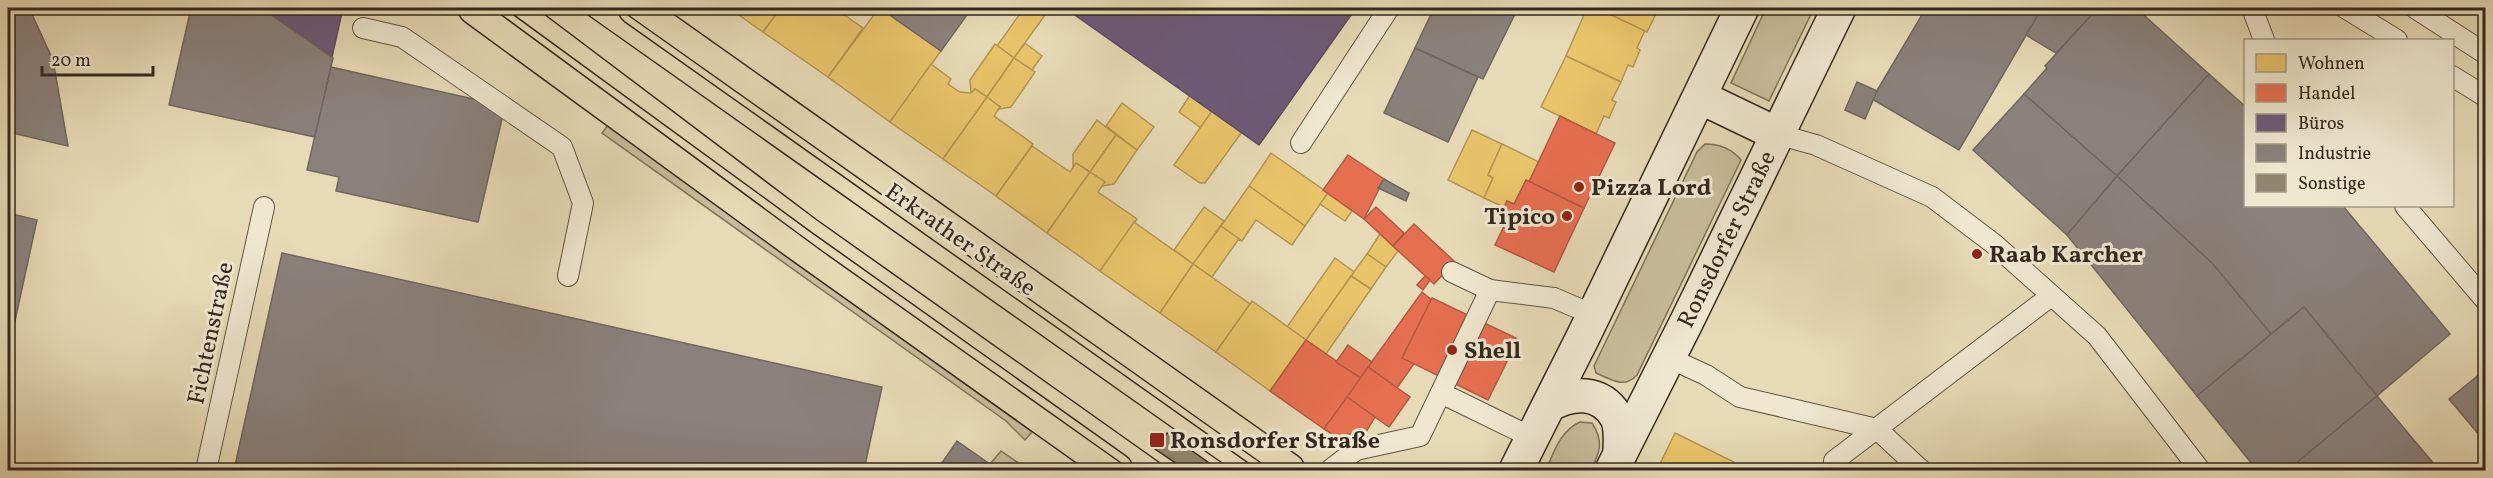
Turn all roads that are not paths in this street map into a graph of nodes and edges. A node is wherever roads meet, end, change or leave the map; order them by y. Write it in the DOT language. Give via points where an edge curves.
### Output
graph roads {
  1 [pos="475,8"];
  2 [pos="634,8"];
  3 [pos="1389,8"];
  4 [pos="1742,8"];
  5 [pos="1839,8"];
  6 [pos="2252,8"];
  7 [pos="2345,8"];
  8 [pos="2415,8"];
  9 [pos="363,28"];
  10 [pos="2264,39"];
  11 [pos="2395,39"];
  12 [pos="2486,54"];
  13 [pos="2454,77"];
  14 [pos="1700,97"];
  15 [pos="2486,97"];
  16 [pos="1777,134"];
  17 [pos="1301,143"];
  18 [pos="264,207"];
  19 [pos="2406,207"];
  20 [pos="1452,272"];
  21 [pos="568,276"];
  22 [pos="1490,290"];
  23 [pos="2051,296"];
  24 [pos="2486,302"];
  25 [pos="1594,315"];
  26 [pos="1669,358"];
  27 [pos="1441,393"];
  28 [pos="1550,405"];
  29 [pos="1877,429"];
  30 [pos="1533,438"];
  31 [pos="1834,461"];
  32 [pos="1616,462"];
  33 [pos="206,471"];
  34 [pos="1116,471"];
  35 [pos="1288,471"];
  36 [pos="1330,471"];
  37 [pos="1516,471"];
  38 [pos="1921,471"];
  39 [pos="2200,471"];
  1 -- 34 [label="main road"];
  2 -- 35 [label="main road, Erkrather Straße"];
  3 -- 17 [label="lane"];
  4 -- 14 [label="main road"];
  5 -- 16 [label="main road, Ronsdorfer Straße"];
  6 -- 10 [label="lane"];
  7 -- 11 [label="lane"];
  8 -- 12 [label="lane"];
  9 -- 21 [label="lane" via="402,37 562,147 583,203"];
  13 -- 15 [label="lane"];
  14 -- 16 [label="main road"];
  14 -- 25 [label="main road"];
  16 -- 23 [label="lane" via="1816,145 1932,197 1994,244"];
  16 -- 26 [label="main road, Ronsdorfer Straße"];
  18 -- 33 [label="lane, Fichtenstraße"];
  19 -- 24 [label="lane"];
  20 -- 22 [label="lane"];
  22 -- 25 [label="lane" via="1554,298"];
  22 -- 27 [label="lane"];
  23 -- 29 [label="lane"];
  23 -- 39 [label="lane" via="2097,336"];
  25 -- 28 [label="main road"];
  26 -- 29 [label="lane" via="1740,397"];
  26 -- 32 [label="main road, Ronsdorfer Straße"];
  27 -- 30 [label="lane"];
  27 -- 36 [label="lane" via="1420,436 1356,450"];
  28 -- 30 [label="main road"];
  28 -- 32 [label="main road" via="1575,394 1605,404 1617,417"];
  29 -- 31 [label="lane"];
  29 -- 38 [label="lane"];
  30 -- 37 [label="main road"];
}
